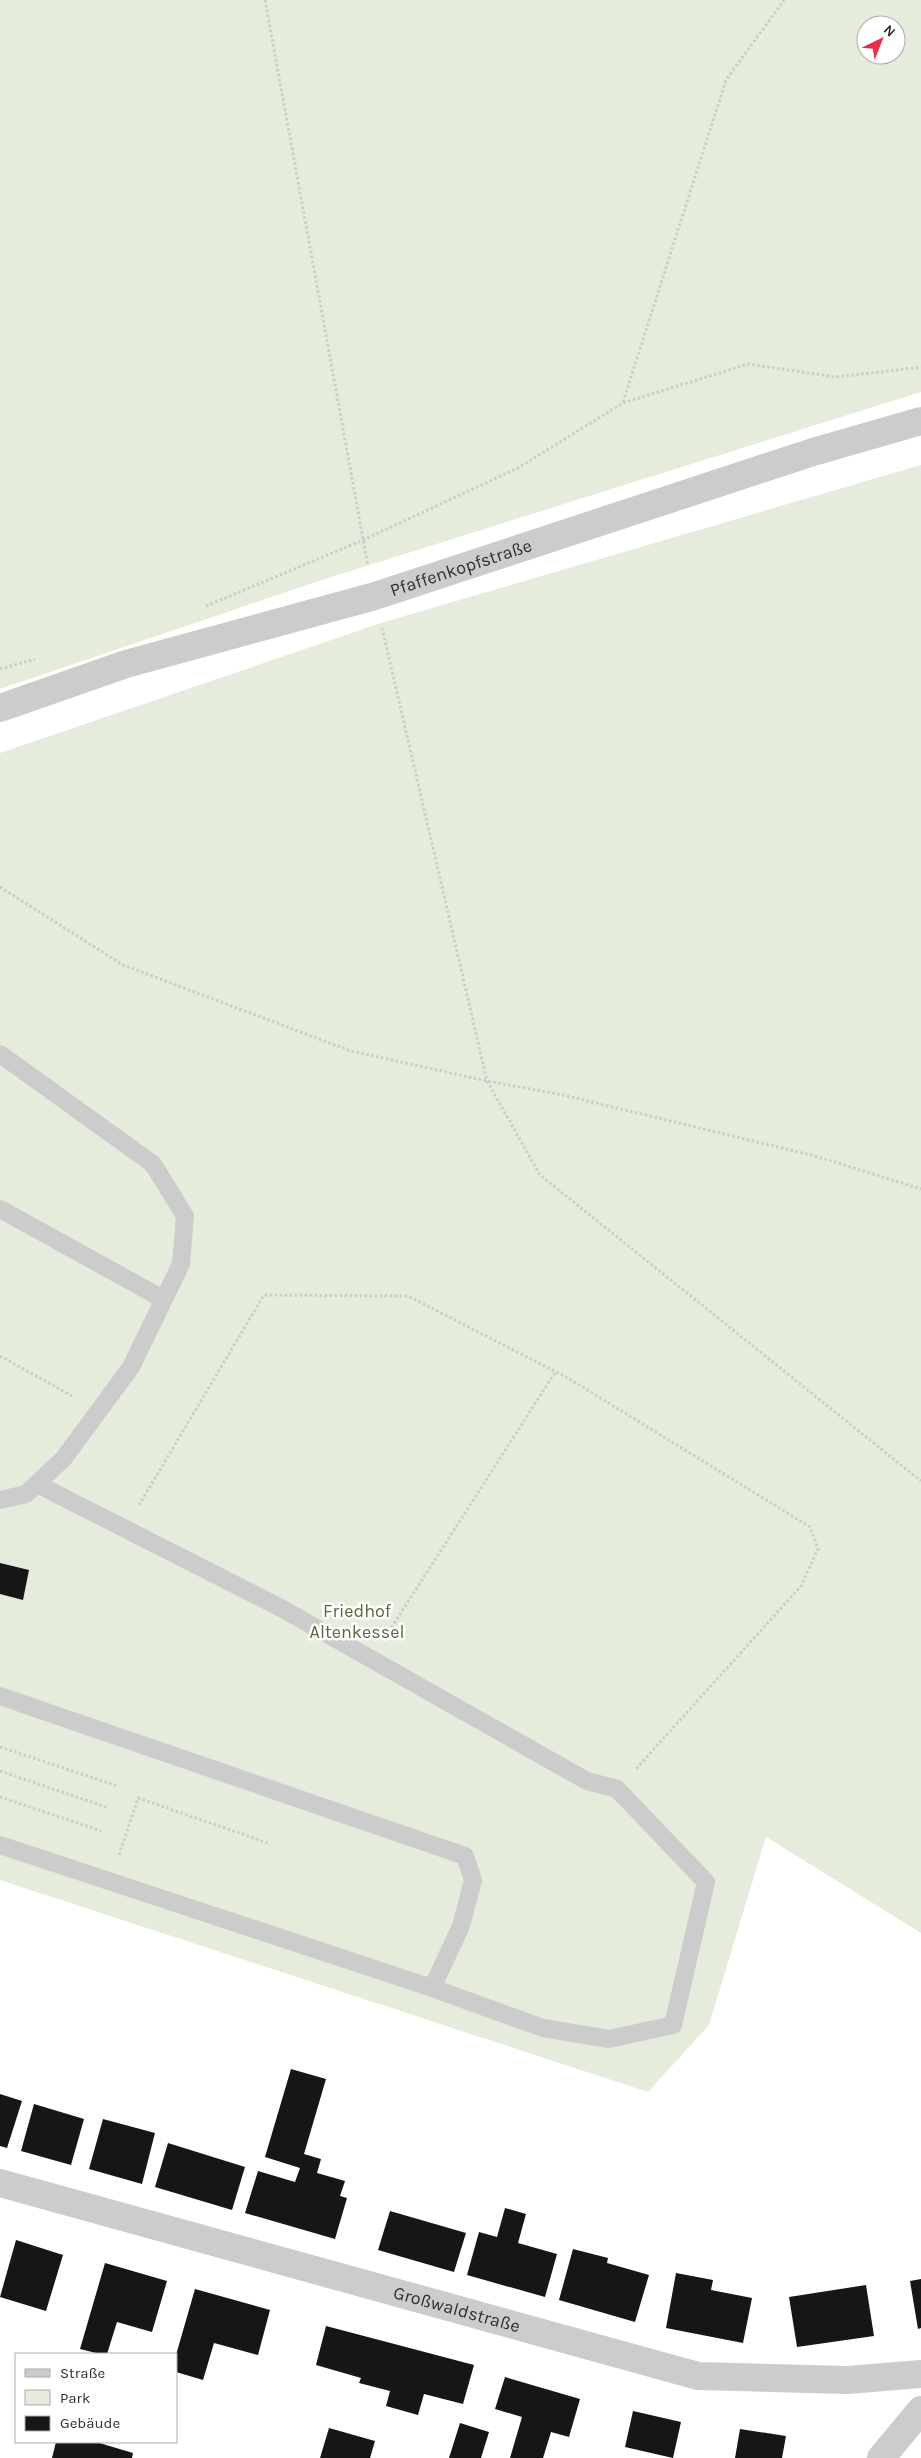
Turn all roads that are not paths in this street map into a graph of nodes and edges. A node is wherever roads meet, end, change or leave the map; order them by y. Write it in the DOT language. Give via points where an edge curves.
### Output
graph roads {
  1 [pos="921,421"];
  2 [pos="0,708"];
  3 [pos="0,1054"];
  4 [pos="0,1209"];
  5 [pos="163,1299"];
  6 [pos="37,1484"];
  7 [pos="0,1500"];
  8 [pos="0,1696"];
  9 [pos="0,1845"];
  10 [pos="432,1988"];
  11 [pos="0,2182"];
  12 [pos="921,2374"];
  13 [pos="921,2410"];
  14 [pos="881,2458"];
  1 -- 2 [label="street, Pfaffenkopfstraße" via="804,455 375,596 126,664"];
  3 -- 5 [label="lane" via="152,1164 185,1216 180,1264"];
  4 -- 5 [label="lane"];
  5 -- 6 [label="lane" via="131,1367 64,1458"];
  6 -- 7 [label="lane" via="26,1494"];
  6 -- 10 [label="lane" via="281,1608 587,1780 617,1790 706,1882 673,2025 609,2039 543,2028"];
  8 -- 10 [label="lane" via="465,1856 473,1880 460,1926"];
  9 -- 10 [label="lane"];
  11 -- 12 [label="street, Großwaldstraße" via="698,2376 848,2380"];
  13 -- 14 [label="street"];
}
